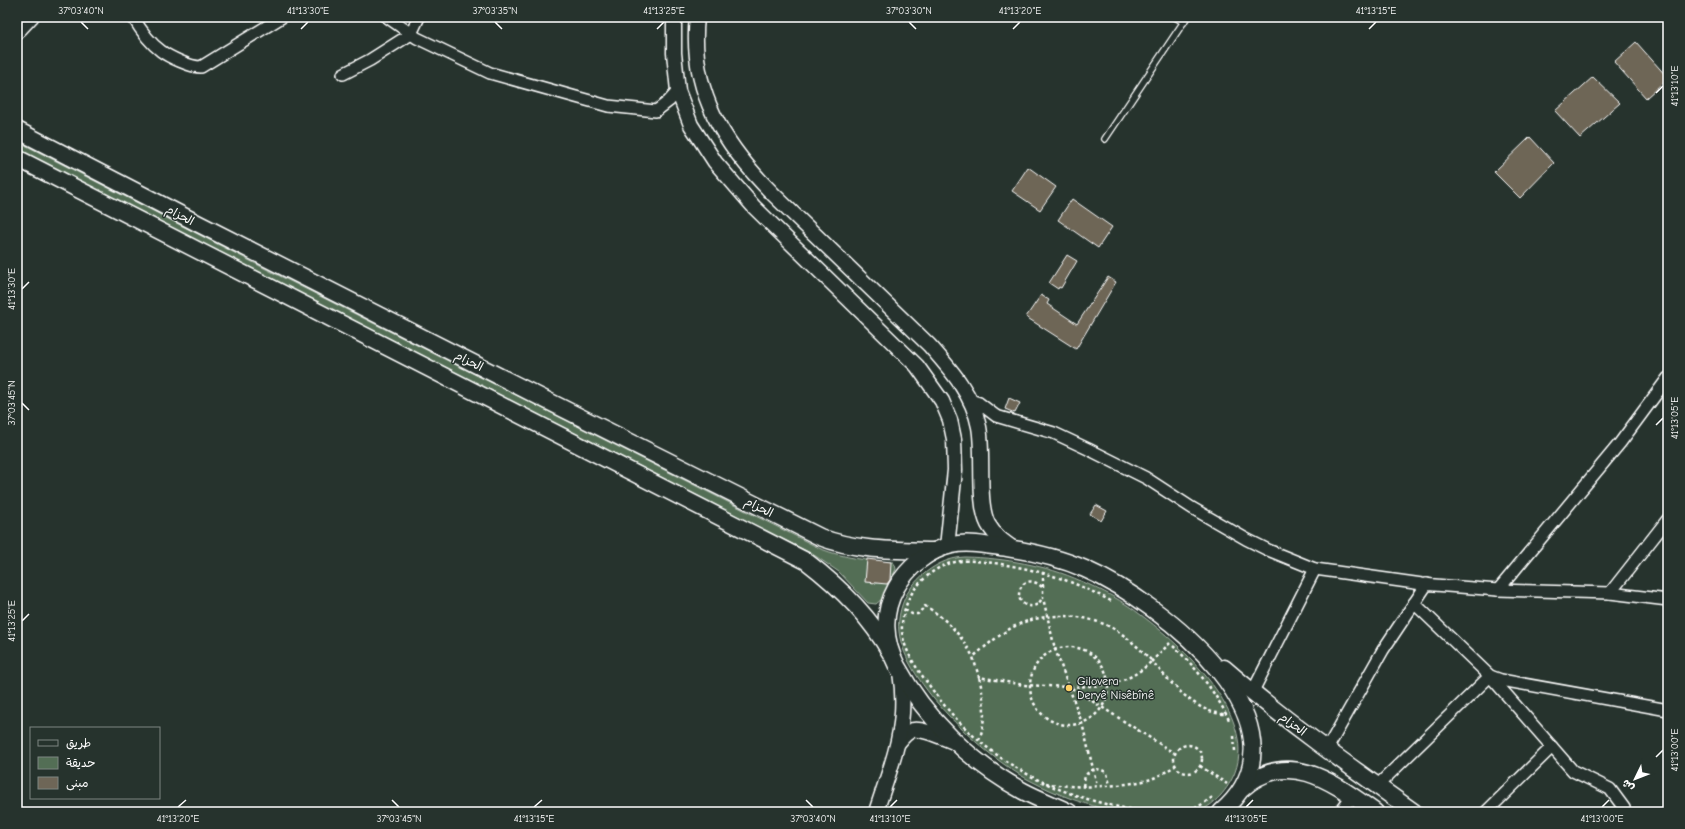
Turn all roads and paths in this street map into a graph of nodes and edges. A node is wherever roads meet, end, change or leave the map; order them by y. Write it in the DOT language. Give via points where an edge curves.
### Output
graph roads {
  1 [pos="33,17"];
  2 [pos="133,17"];
  3 [pos="282,17"];
  4 [pos="387,17"];
  5 [pos="419,17"];
  6 [pos="674,17"];
  7 [pos="697,17"];
  8 [pos="1175,17"];
  9 [pos="1186,20"];
  10 [pos="17,34"];
  11 [pos="411,34"];
  12 [pos="343,74"];
  13 [pos="678,91"];
  14 [pos="17,130"];
  15 [pos="1105,139"];
  16 [pos="17,158"];
  17 [pos="1668,378"];
  18 [pos="970,400"];
  19 [pos="1668,519"];
  20 [pos="940,549"];
  21 [pos="1014,549"];
  22 [pos="1046,556"];
  23 [pos="1315,569"];
  24 [pos="1043,572"];
  25 [pos="1426,584"];
  26 [pos="1042,587"];
  27 [pos="1498,590"];
  28 [pos="1610,593"];
  29 [pos="1043,598"];
  30 [pos="1668,600"];
  31 [pos="1414,603"];
  32 [pos="1116,604"];
  33 [pos="905,610"];
  34 [pos="1047,617"];
  35 [pos="1178,628"];
  36 [pos="1055,649"];
  37 [pos="891,654"];
  38 [pos="973,657"];
  39 [pos="1152,661"];
  40 [pos="900,672"];
  41 [pos="1490,676"];
  42 [pos="979,677"];
  43 [pos="1030,685"];
  44 [pos="1108,685"];
  45 [pos="1070,687"];
  46 [pos="1252,693"];
  47 [pos="1102,708"];
  48 [pos="1668,710"];
  49 [pos="1226,714"];
  50 [pos="1082,723"];
  51 [pos="1232,726"];
  52 [pos="1234,732"];
  53 [pos="979,740"];
  54 [pos="898,743"];
  55 [pos="959,744"];
  56 [pos="1552,747"];
  57 [pos="1326,749"];
  58 [pos="1174,753"];
  59 [pos="1235,755"];
  60 [pos="1175,766"];
  61 [pos="1200,766"];
  62 [pos="1093,769"];
  63 [pos="1040,781"];
  64 [pos="1226,782"];
  65 [pos="1097,785"];
  66 [pos="1110,785"];
  67 [pos="1083,786"];
  68 [pos="1223,786"];
  69 [pos="1377,786"];
  70 [pos="1241,790"];
  71 [pos="1215,795"];
  72 [pos="1352,796"];
  73 [pos="876,812"];
  74 [pos="1069,812"];
  75 [pos="1147,812"];
  76 [pos="1183,812"];
  77 [pos="1221,812"];
  78 [pos="1340,812"];
  79 [pos="1375,812"];
  80 [pos="1414,812"];
  81 [pos="1486,812"];
  82 [pos="1622,812"];
  1 -- 10 [label="street"];
  2 -- 3 [label="street" via="139,28 161,51 193,67 201,67"];
  4 -- 11 [label="street"];
  5 -- 11 [label="street"];
  6 -- 13 [label="street"];
  7 -- 18 [label="street" via="697,61 701,80 713,115 732,148 774,196 929,344 959,380"];
  8 -- 9 [label="lane"];
  9 -- 15 [label="lane"];
  11 -- 12 [label="street"];
  11 -- 13 [label="street" via="490,73 608,106 656,111"];
  13 -- 20 [label="street" via="691,125 715,162 754,207 917,366 942,401 954,439 955,470"];
  14 -- 20 [label="main road, الحزام" via="468,361 820,537 875,549"];
  16 -- 37 [label="main road, الحزام" via="806,561 863,612"];
  17 -- 27 [label="street" via="1620,443"];
  18 -- 21 [label="street" via="979,427 985,517 994,533"];
  18 -- 23 [label="street" via="979,403 996,416 1054,433 1088,448 1146,478 1246,539"];
  19 -- 28 [label="street"];
  20 -- 21 [label="main road" via="976,545"];
  20 -- 37 [label="main road" via="913,566 903,576 893,594 886,623"];
  21 -- 22 [label="main road"];
  22 -- 24 [label="path"];
  22 -- 35 [label="main road" via="1086,569 1120,586"];
  23 -- 25 [label="street"];
  23 -- 46 [label="street"];
  24 -- 26 [label="path"];
  24 -- 32 [label="path" via="1079,584"];
  24 -- 33 [label="path" via="985,562 955,562 924,578 912,594"];
  25 -- 27 [label="street"];
  25 -- 31 [label="street"];
  26 -- 29 [label="path"];
  26 -- 29 [label="path" via="1034,582 1026,582 1020,588 1018,596 1022,603 1029,606 1036,605"];
  27 -- 28 [label="street"];
  28 -- 30 [label="street"];
  29 -- 34 [label="path"];
  31 -- 41 [label="street"];
  31 -- 57 [label="street" via="1383,650"];
  33 -- 38 [label="path" via="918,614 925,606 933,611 955,631"];
  33 -- 53 [label="path" via="902,631 910,655 919,671 945,706"];
  34 -- 36 [label="path"];
  34 -- 38 [label="path" via="1018,625"];
  34 -- 39 [label="path" via="1076,617 1105,624 1127,638"];
  35 -- 46 [label="main road, الحزام"];
  35 -- 70 [label="main road" via="1231,688 1247,720 1252,756 1249,773"];
  36 -- 43 [label="path" via="1035,666"];
  36 -- 44 [label="path" via="1081,649 1092,655 1102,664"];
  36 -- 45 [label="path"];
  37 -- 40 [label="main road"];
  38 -- 42 [label="path"];
  39 -- 44 [label="path" via="1130,678"];
  39 -- 49 [label="path" via="1190,700 1217,714"];
  39 -- 49 [label="path" via="1168,642 1217,697"];
  40 -- 54 [label="street" via="903,711"];
  40 -- 55 [label="main road" via="932,717"];
  41 -- 48 [label="street"];
  41 -- 56 [label="street"];
  41 -- 69 [label="street"];
  42 -- 43 [label="path"];
  42 -- 53 [label="path" via="984,702 984,724"];
  43 -- 45 [label="path"];
  43 -- 50 [label="path" via="1034,704 1041,714 1052,722 1064,725"];
  44 -- 45 [label="path"];
  44 -- 47 [label="path" via="1106,701"];
  45 -- 47 [label="path"];
  45 -- 50 [label="path"];
  46 -- 57 [label="main road, الحزام"];
  47 -- 50 [label="path"];
  47 -- 58 [label="path"];
  49 -- 51 [label="path"];
  50 -- 62 [label="path"];
  52 -- 59 [label="path"];
  53 -- 63 [label="path" via="1014,766"];
  54 -- 55 [label="street" via="913,730"];
  54 -- 73 [label="street"];
  55 -- 74 [label="main road" via="980,763 1005,780"];
  56 -- 81 [label="street"];
  56 -- 82 [label="street" via="1573,771 1610,789 1624,808"];
  57 -- 69 [label="main road, الحزام"];
  58 -- 60 [label="path"];
  58 -- 61 [label="path" via="1182,746 1192,745 1202,756"];
  60 -- 61 [label="path" via="1186,774"];
  60 -- 66 [label="path" via="1148,780"];
  61 -- 64 [label="path"];
  62 -- 65 [label="path"];
  62 -- 66 [label="path" via="1107,773"];
  62 -- 67 [label="path" via="1084,776"];
  63 -- 67 [label="path"];
  63 -- 75 [label="path" via="1085,799 1117,808"];
  64 -- 68 [label="path"];
  64 -- 70 [label="path"];
  65 -- 66 [label="path"];
  65 -- 67 [label="path"];
  69 -- 80 [label="main road, الحزام"];
  70 -- 72 [label="main road" via="1254,778 1269,771 1295,770 1318,776"];
  70 -- 77 [label="main road"];
  71 -- 76 [label="path" via="1198,807"];
  72 -- 78 [label="street"];
  72 -- 79 [label="main road"];
}
